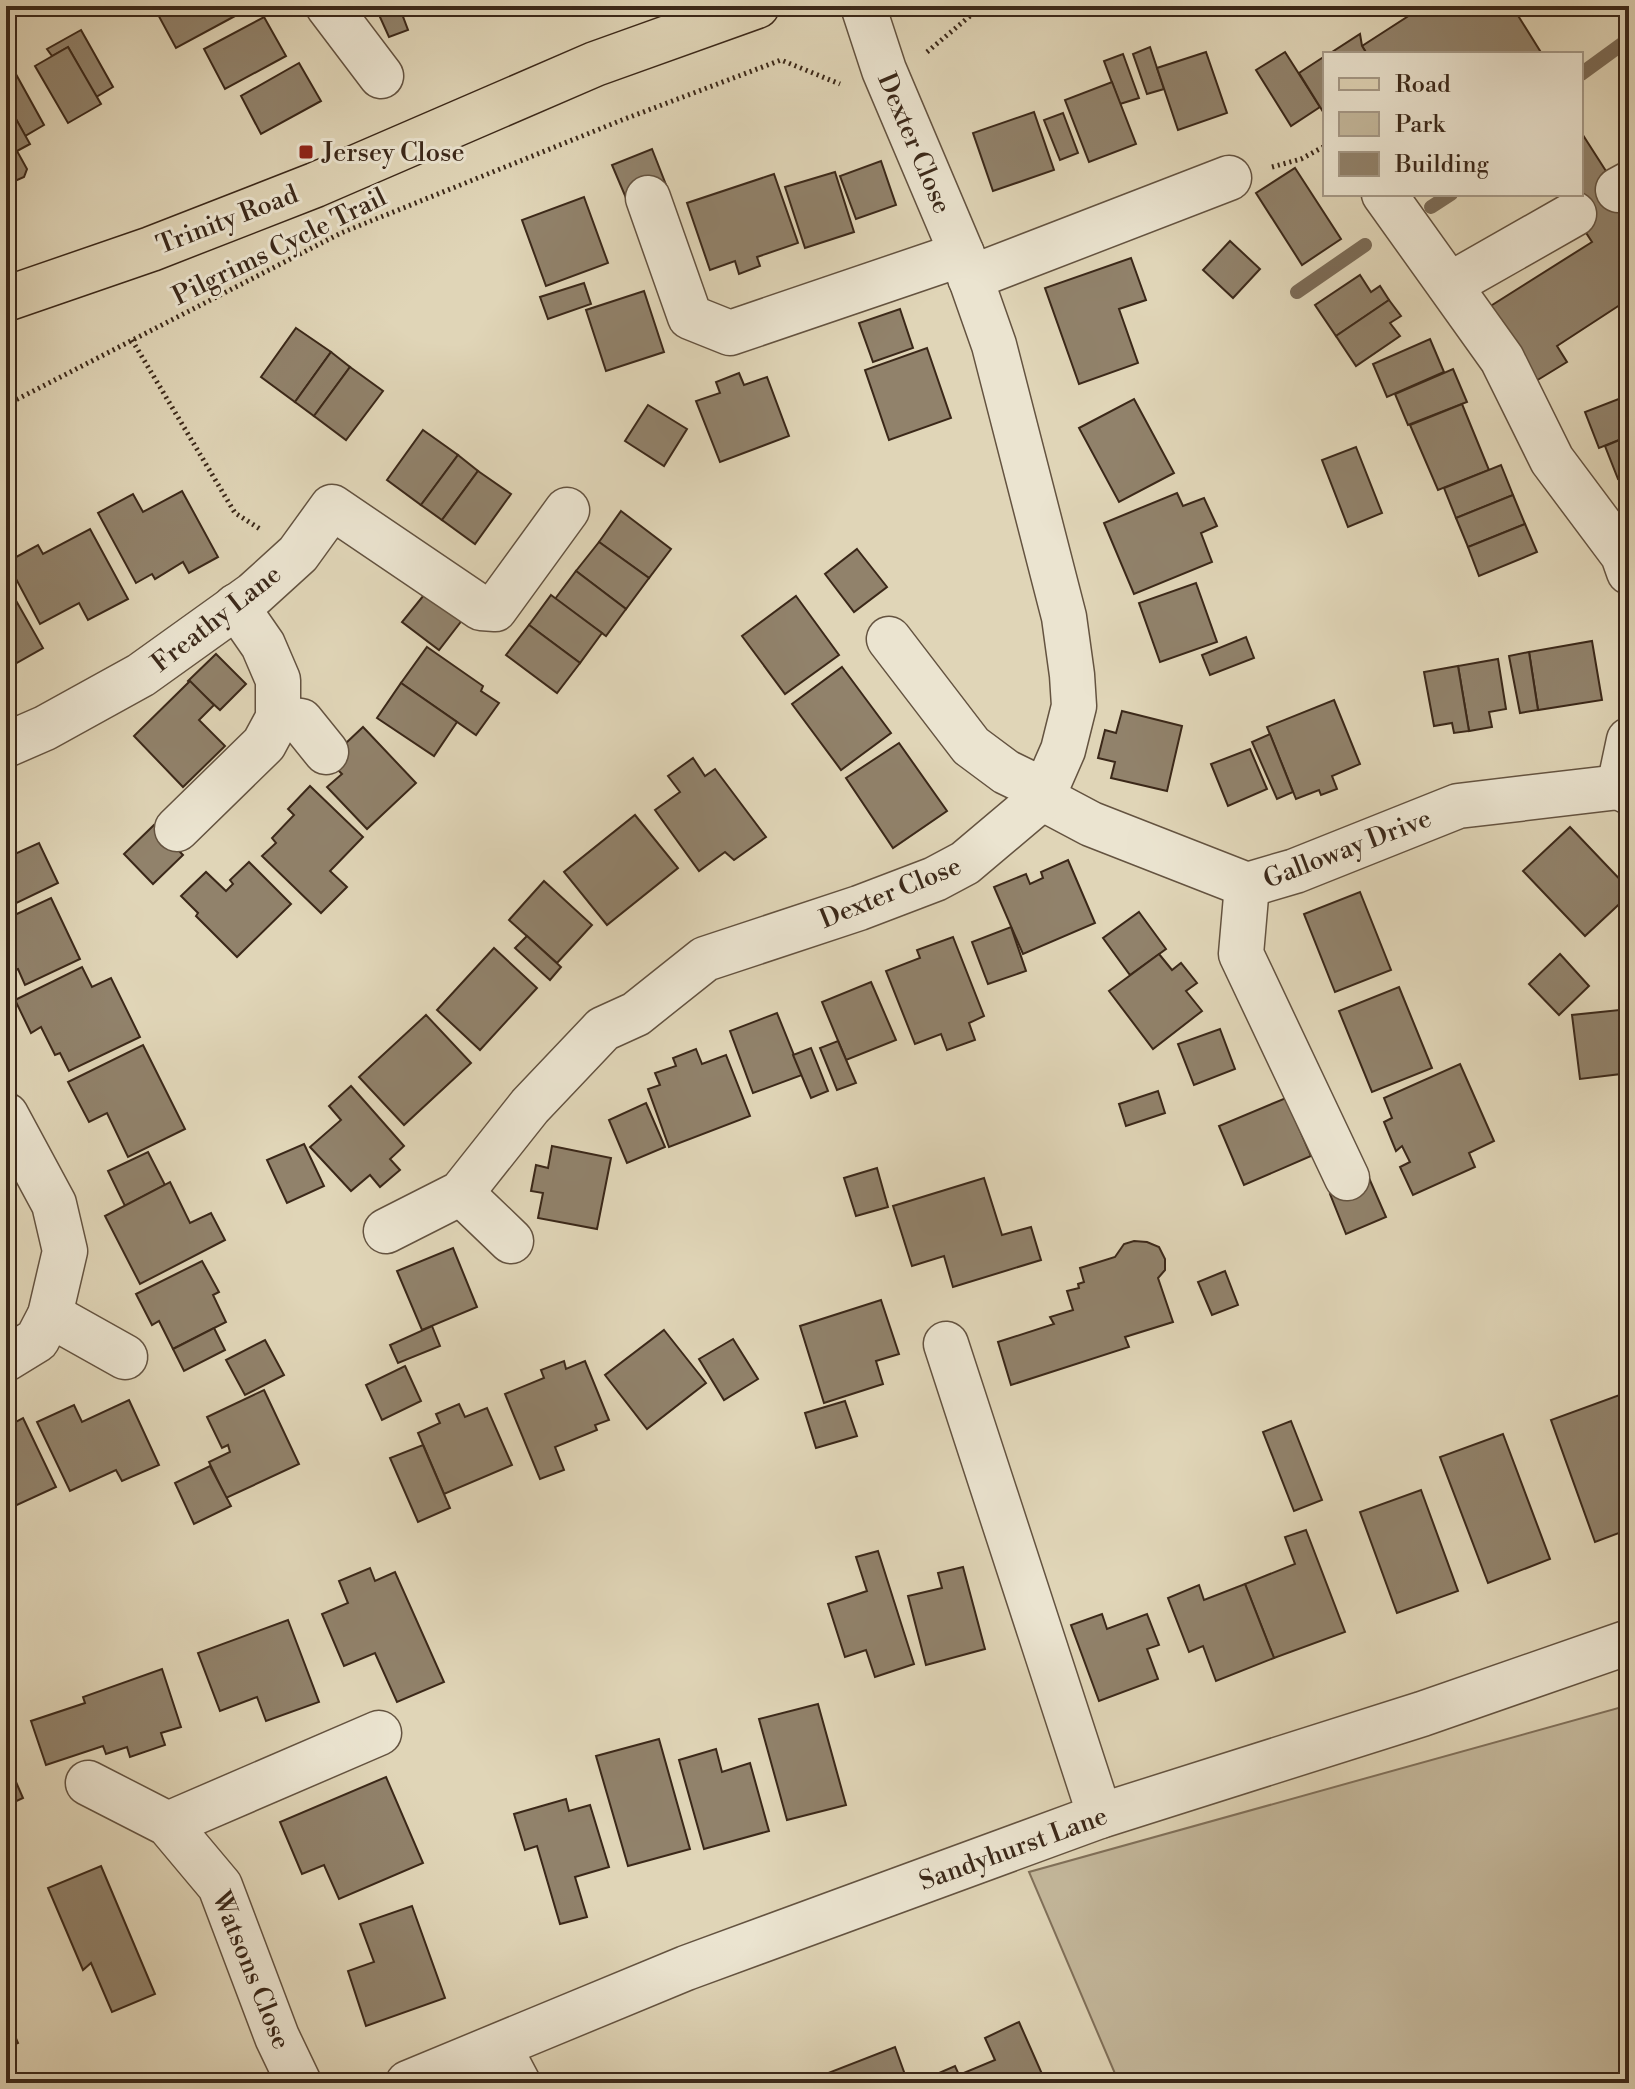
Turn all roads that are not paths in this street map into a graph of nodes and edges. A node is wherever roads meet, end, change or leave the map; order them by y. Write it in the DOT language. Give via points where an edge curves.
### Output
graph roads {
  1 [pos="328,6"];
  2 [pos="757,6"];
  3 [pos="863,6"];
  4 [pos="381,76"];
  5 [pos="1229,178"];
  6 [pos="1386,196"];
  7 [pos="648,198"];
  8 [pos="1574,214"];
  9 [pos="966,266"];
  10 [pos="1441,270"];
  11 [pos="6,299"];
  12 [pos="567,510"];
  13 [pos="1611,513"];
  14 [pos="1629,572"];
  15 [pos="236,606"];
  16 [pos="889,639"];
  17 [pos="278,718"];
  18 [pos="1629,740"];
  19 [pos="6,745"];
  20 [pos="326,752"];
  21 [pos="1624,790"];
  22 [pos="1044,794"];
  23 [pos="177,829"];
  24 [pos="1247,885"];
  25 [pos="6,1115"];
  26 [pos="1347,1178"];
  27 [pos="461,1193"];
  28 [pos="386,1231"];
  29 [pos="511,1241"];
  30 [pos="50,1315"];
  31 [pos="946,1344"];
  32 [pos="125,1357"];
  33 [pos="6,1359"];
  34 [pos="1629,1642"];
  35 [pos="379,1733"];
  36 [pos="88,1783"];
  37 [pos="1100,1816"];
  38 [pos="168,1824"];
  39 [pos="508,2065"];
  40 [pos="299,2083"];
  41 [pos="408,2083"];
  1 -- 4 [label="street"];
  2 -- 11 [label="main road, Trinity Road" via="595,64 151,249"];
  3 -- 9 [label="street, Dexter Close" via="884,70"];
  5 -- 9 [label="street"];
  6 -- 10 [label="street"];
  7 -- 9 [label="street" via="690,317 730,333"];
  8 -- 10 [label="street"];
  9 -- 22 [label="street, Dexter Close" via="994,345 1064,617 1074,706"];
  10 -- 13 [label="street" via="1502,359 1552,460"];
  12 -- 15 [label="street, Freathy Lane" via="495,609 481,608 332,507 298,554"];
  13 -- 14 [label="street"];
  15 -- 17 [label="street" via="263,645 278,680"];
  15 -- 19 [label="street, Freathy Lane" via="141,675"];
  16 -- 22 [label="street, Galloway Drive" via="971,746"];
  17 -- 20 [label="street" via="301,721"];
  17 -- 23 [label="street" via="264,744"];
  18 -- 21 [label="street, Galloway Drive"];
  21 -- 24 [label="street, Galloway Drive" via="1458,806"];
  22 -- 24 [label="street, Galloway Drive" via="1091,824"];
  22 -- 27 [label="street, Dexter Close" via="965,863 935,879 705,959 636,1014 603,1029 530,1106"];
  24 -- 26 [label="street" via="1241,954"];
  25 -- 30 [label="street" via="54,1204 65,1251"];
  27 -- 28 [label="street, Dexter Close"];
  27 -- 29 [label="street"];
  30 -- 32 [label="street"];
  30 -- 33 [label="street" via="37,1340"];
  31 -- 37 [label="street"];
  34 -- 37 [label="street, Sandyhurst Lane"];
  35 -- 38 [label="street"];
  36 -- 38 [label="street, Watsons Close"];
  37 -- 39 [label="street, Sandyhurst Lane" via="686,1968"];
  38 -- 40 [label="street, Watsons Close" via="220,1886"];
  39 -- 41 [label="street, Sandyhurst Lane"];
}
